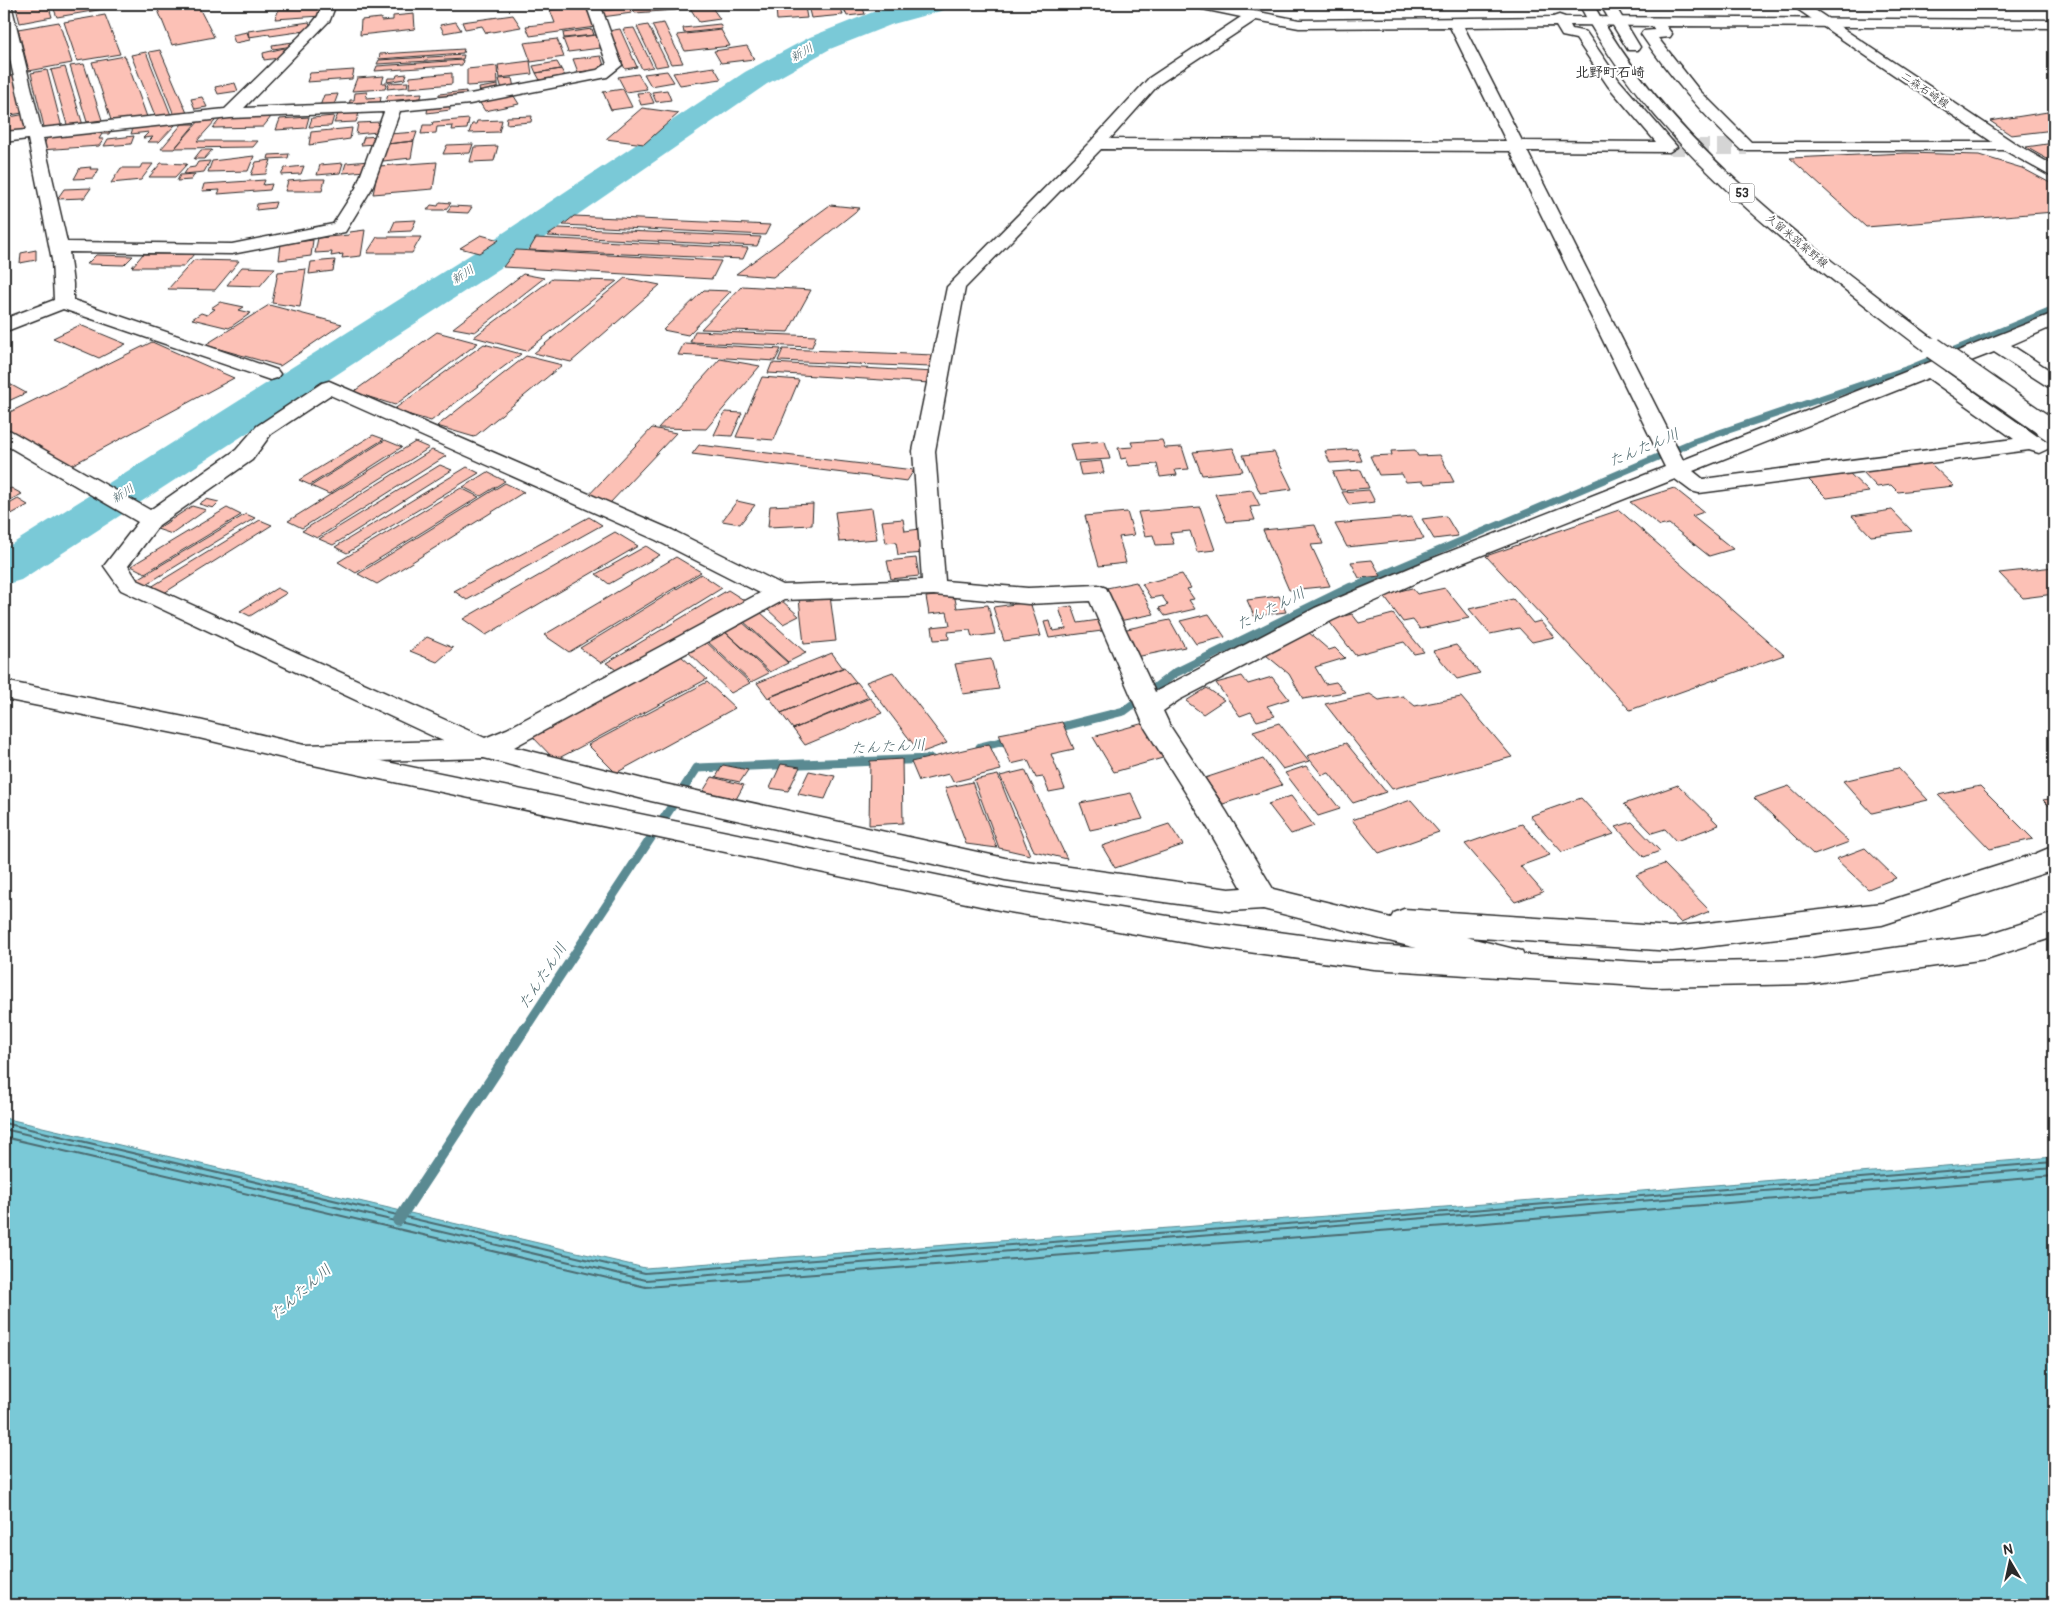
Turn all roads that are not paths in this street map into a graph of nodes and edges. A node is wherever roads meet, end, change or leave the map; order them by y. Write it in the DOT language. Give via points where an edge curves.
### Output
graph roads {
  1 [pos="4,4"];
  2 [pos="330,4"];
  3 [pos="593,4"];
  4 [pos="1198,4"];
  5 [pos="1563,4"];
  6 [pos="1586,4"];
  7 [pos="1607,4"];
  8 [pos="1631,4"];
  9 [pos="1797,4"];
  10 [pos="1253,15"];
  11 [pos="1594,21"];
  12 [pos="1560,22"];
  13 [pos="1617,22"];
  14 [pos="1656,22"];
  15 [pos="1455,23"];
  16 [pos="1826,23"];
  17 [pos="2054,24"];
  18 [pos="1645,62"];
  19 [pos="394,107"];
  20 [pos="230,113"];
  21 [pos="35,133"];
  22 [pos="4,137"];
  23 [pos="1097,144"];
  24 [pos="1517,146"];
  25 [pos="2010,147"];
  26 [pos="2054,172"];
  27 [pos="59,248"];
  28 [pos="63,302"];
  29 [pos="2054,319"];
  30 [pos="4,326"];
  31 [pos="1953,341"];
  32 [pos="1996,344"];
  33 [pos="1930,370"];
  34 [pos="270,374"];
  35 [pos="2054,382"];
  36 [pos="2054,411"];
  37 [pos="2054,432"];
  38 [pos="4,435"];
  39 [pos="2054,440"];
  40 [pos="2032,443"];
  41 [pos="2054,457"];
  42 [pos="1677,470"];
  43 [pos="151,520"];
  44 [pos="934,587"];
  45 [pos="779,593"];
  46 [pos="4,690"];
  47 [pos="1150,708"];
  48 [pos="484,749"];
  49 [pos="304,754"];
  50 [pos="2054,857"];
  51 [pos="1263,898"];
  52 [pos="1335,918"];
  53 [pos="2054,925"];
  54 [pos="1542,968"];
  1 -- 21 [label="street"];
  2 -- 20 [label="street" via="316,28"];
  3 -- 19 [label="street" via="615,65 602,74 470,99"];
  4 -- 10 [label="street"];
  5 -- 12 [label="street" via="1564,7 1553,10"];
  6 -- 11 [label="street, 久留米筑紫野線 / 53"];
  7 -- 13 [label="street"];
  8 -- 14 [label="street" via="1633,8 1649,11"];
  9 -- 16 [label="street, 二森石崎線"];
  10 -- 15 [label="street" via="1299,24"];
  10 -- 23 [label="street" via="1154,81"];
  11 -- 12 [label="street"];
  11 -- 13 [label="street"];
  11 -- 37 [label="street, 久留米筑紫野線 / 53, bridge" via="1630,72 1682,135 1773,221 1933,348"];
  12 -- 15 [label="street"];
  12 -- 24 [label="street" via="1567,33 1581,35 1613,83 1669,147"];
  13 -- 14 [label="street"];
  13 -- 18 [label="street"];
  14 -- 16 [label="street"];
  14 -- 25 [label="street" via="1665,34 1648,34 1660,52 1699,101 1747,148"];
  15 -- 24 [label="street"];
  16 -- 17 [label="street"];
  16 -- 25 [label="street, 二森石崎線"];
  19 -- 20 [label="street"];
  19 -- 27 [label="street" via="364,188 339,228 232,249"];
  20 -- 21 [label="street"];
  21 -- 22 [label="street"];
  21 -- 27 [label="street"];
  23 -- 24 [label="street"];
  23 -- 44 [label="street" via="956,288 924,451"];
  24 -- 42 [label="street"];
  25 -- 26 [label="street, 二森石崎線"];
  27 -- 28 [label="street" via="65,294"];
  28 -- 30 [label="street"];
  28 -- 34 [label="street"];
  29 -- 32 [label="street"];
  31 -- 36 [label="street"];
  32 -- 33 [label="street"];
  32 -- 35 [label="street"];
  33 -- 40 [label="street"];
  33 -- 42 [label="street"];
  38 -- 43 [label="street"];
  39 -- 40 [label="street"];
  40 -- 41 [label="street"];
  40 -- 42 [label="street" via="1699,486"];
  42 -- 47 [label="street" via="1434,566 1324,614 1170,694"];
  43 -- 45 [label="street" via="244,455 264,430 329,387 664,535"];
  43 -- 48 [label="street" via="116,566 130,585"];
  44 -- 45 [label="street"];
  44 -- 47 [label="street" via="1028,596 1098,593"];
  45 -- 48 [label="street" via="516,736"];
  46 -- 49 [label="street" via="199,729"];
  47 -- 51 [label="street" via="1158,728"];
  48 -- 49 [label="street"];
  48 -- 51 [label="street" via="660,793 1004,869 1229,900"];
  49 -- 54 [label="street" via="1032,905 1204,934 1374,957"];
  50 -- 52 [label="street" via="1882,914 1672,939"];
  51 -- 52 [label="street"];
  52 -- 54 [label="street"];
  53 -- 54 [label="street" via="1986,947 1808,972 1653,975"];
}
